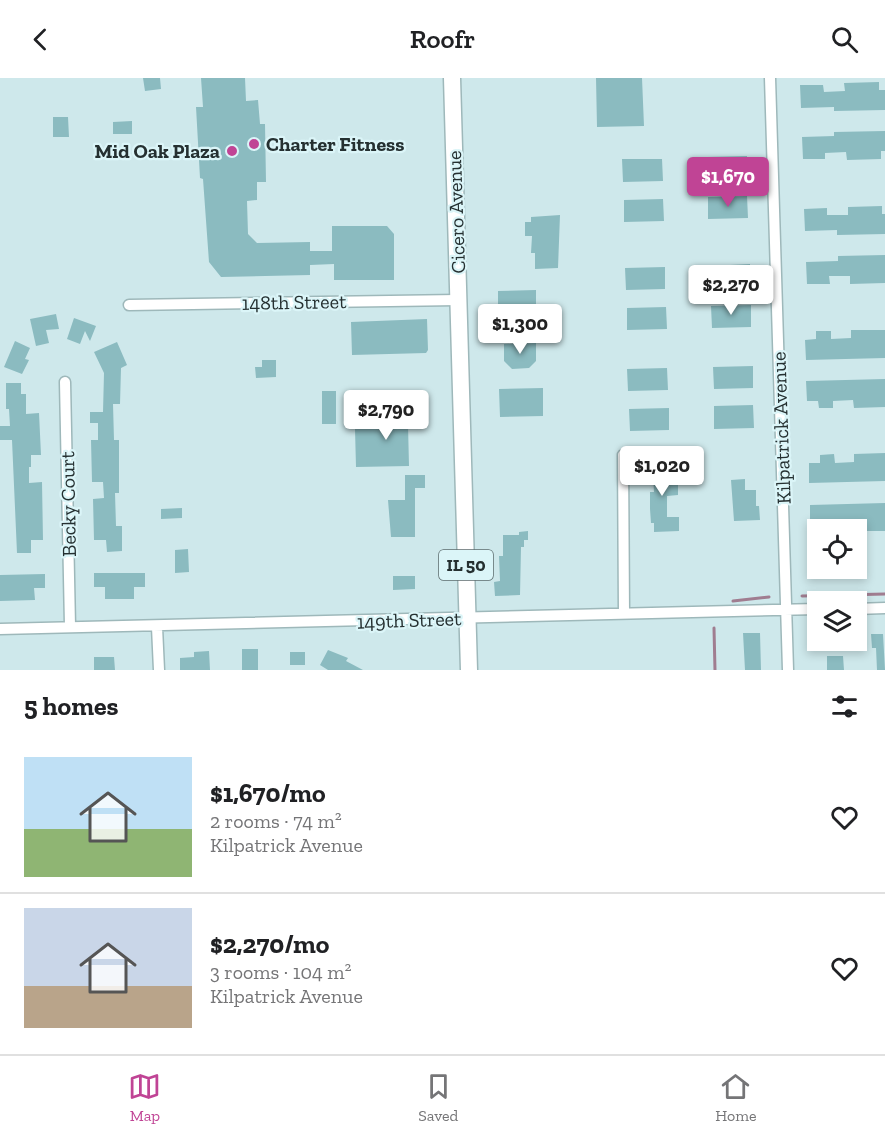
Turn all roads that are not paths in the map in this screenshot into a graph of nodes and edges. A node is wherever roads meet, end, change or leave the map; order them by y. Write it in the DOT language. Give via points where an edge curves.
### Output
graph roads {
  1 [pos="452,78"];
  2 [pos="770,78"];
  3 [pos="458,300"];
  4 [pos="129,305"];
  5 [pos="65,382"];
  6 [pos="623,455"];
  7 [pos="885,608"];
  8 [pos="807,609"];
  9 [pos="867,609"];
  10 [pos="787,610"];
  11 [pos="624,614"];
  12 [pos="467,618"];
  13 [pos="70,626"];
  14 [pos="157,627"];
  15 [pos="0,629"];
  16 [pos="159,670"];
  17 [pos="469,670"];
  18 [pos="788,670"];
  1 -- 3 [label="main road, Cicero Avenue / IL 50"];
  2 -- 10 [label="street, Kilpatrick Avenue"];
  3 -- 4 [label="street, 148th Street"];
  3 -- 12 [label="main road, Cicero Avenue / IL 50"];
  5 -- 13 [label="street, Becky Court"];
  6 -- 11 [label="street"];
  7 -- 9 [label="street"];
  8 -- 10 [label="street, 149th Street"];
  10 -- 11 [label="street, 149th Street"];
  10 -- 18 [label="street, Kilpatrick Avenue"];
  11 -- 12 [label="street, 149th Street"];
  12 -- 14 [label="street, 149th Street"];
  12 -- 17 [label="main road, Cicero Avenue / IL 50"];
  13 -- 14 [label="street, 149th Street"];
  13 -- 15 [label="street, 149th Street"];
  14 -- 16 [label="street"];
}
